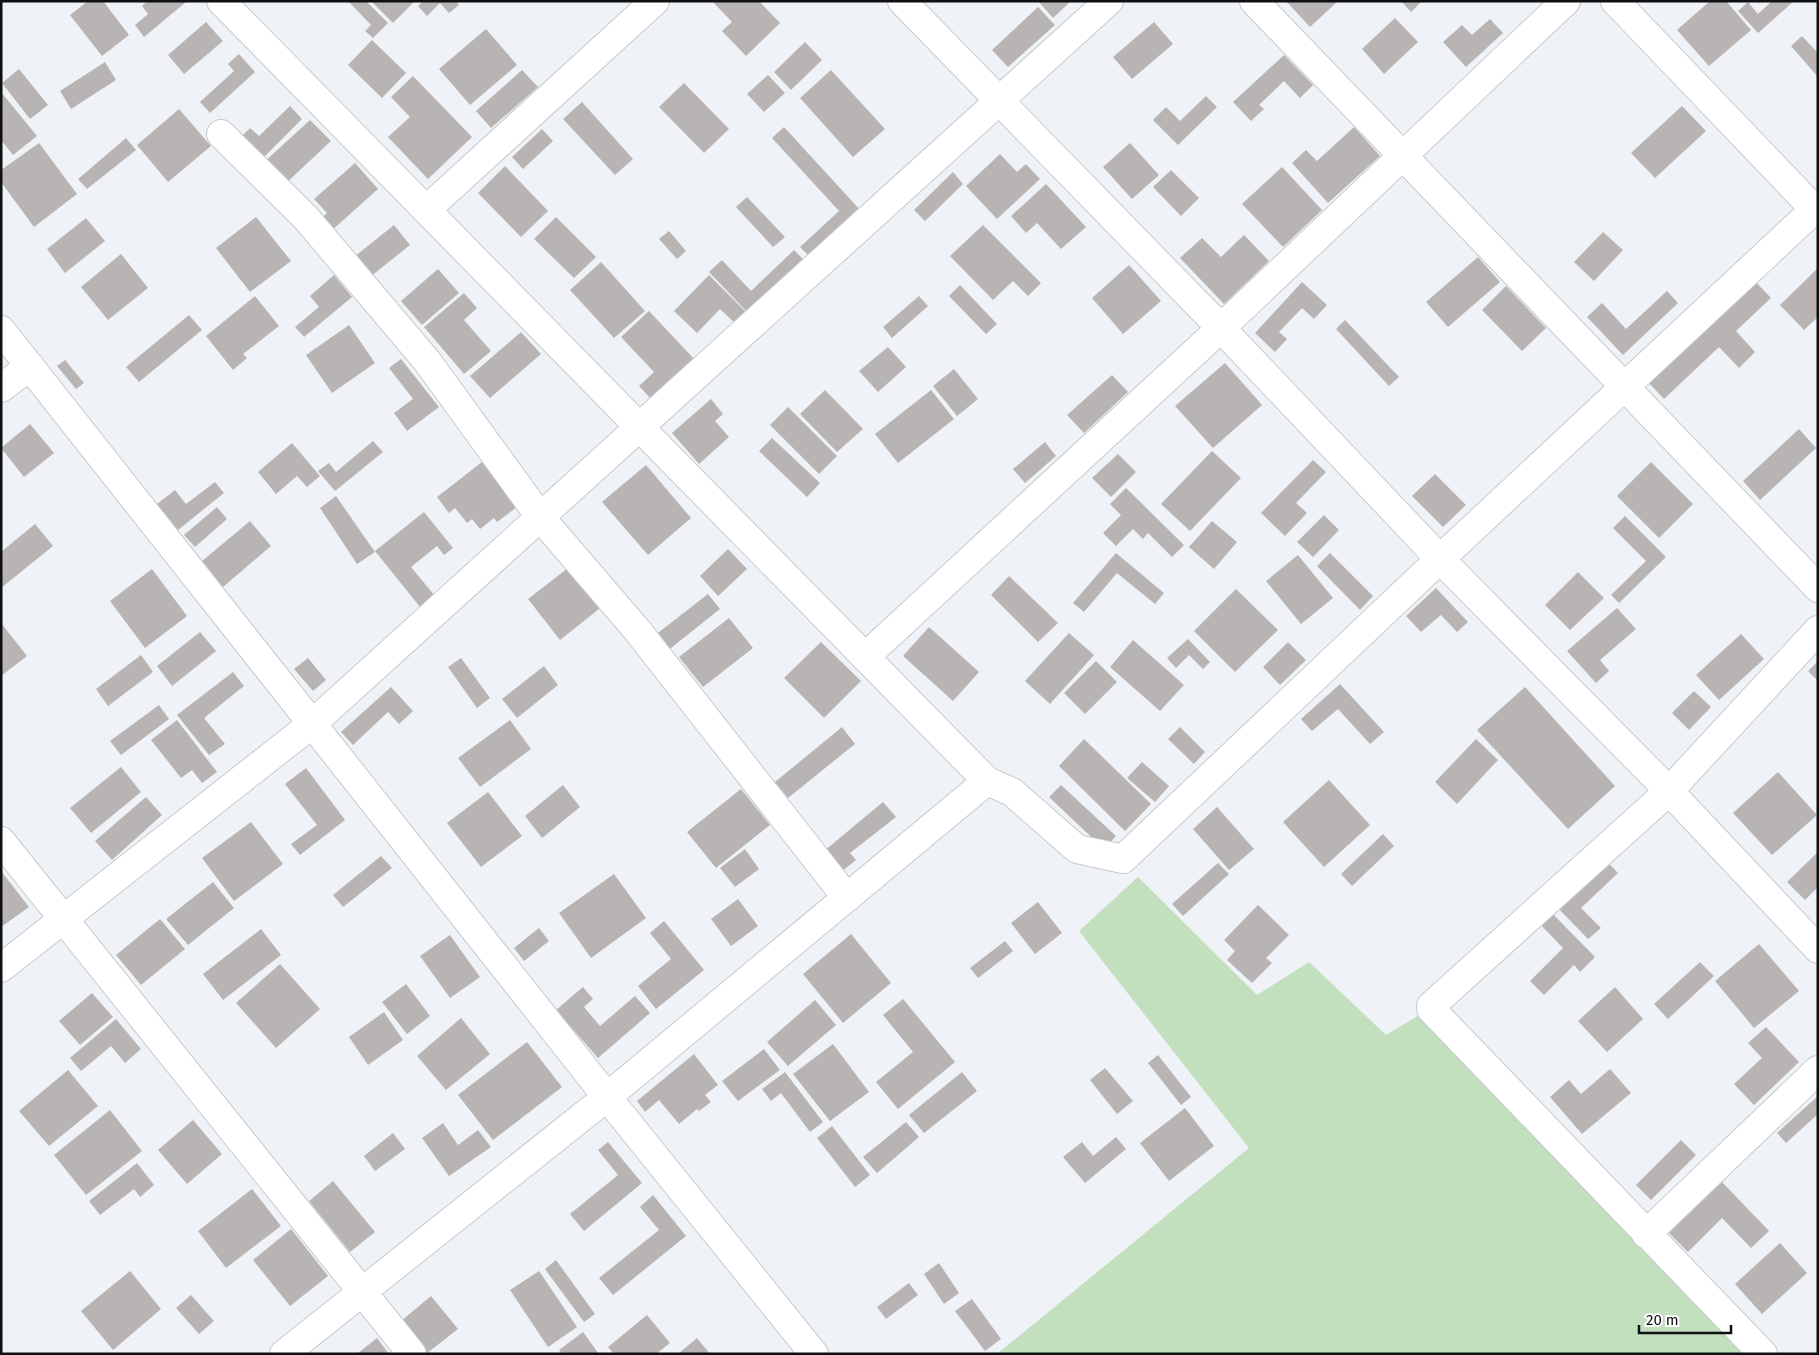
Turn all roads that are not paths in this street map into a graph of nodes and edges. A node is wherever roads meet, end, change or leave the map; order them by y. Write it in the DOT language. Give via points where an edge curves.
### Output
graph roads {
  1 [pos="221,1"];
  2 [pos="655,1"];
  3 [pos="902,1"];
  4 [pos="1109,1"];
  5 [pos="1254,1"];
  6 [pos="1566,1"];
  7 [pos="1614,1"];
  8 [pos="1002,101"];
  9 [pos="221,134"];
  10 [pos="1403,156"];
  11 [pos="426,210"];
  12 [pos="1817,210"];
  13 [pos="1221,328"];
  14 [pos="1,330"];
  15 [pos="30,366"];
  16 [pos="1626,386"];
  17 [pos="1,388"];
  18 [pos="641,428"];
  19 [pos="541,518"];
  20 [pos="1440,558"];
  21 [pos="1818,588"];
  22 [pos="1818,630"];
  23 [pos="865,657"];
  24 [pos="312,724"];
  25 [pos="987,781"];
  26 [pos="1669,791"];
  27 [pos="1,841"];
  28 [pos="847,898"];
  29 [pos="64,920"];
  30 [pos="1818,949"];
  31 [pos="1,968"];
  32 [pos="1818,1070"];
  33 [pos="607,1097"];
  34 [pos="1646,1234"];
  35 [pos="362,1292"];
  36 [pos="284,1354"];
  37 [pos="412,1354"];
  38 [pos="814,1354"];
  39 [pos="1763,1354"];
  1 -- 11 [label="street"];
  2 -- 11 [label="street"];
  3 -- 8 [label="street"];
  4 -- 8 [label="street"];
  5 -- 10 [label="street"];
  6 -- 10 [label="street"];
  7 -- 12 [label="street"];
  8 -- 13 [label="street"];
  8 -- 18 [label="street"];
  9 -- 19 [label="street" via="306,218 428,361"];
  10 -- 13 [label="street"];
  10 -- 16 [label="street"];
  11 -- 18 [label="street"];
  12 -- 16 [label="street"];
  13 -- 20 [label="street"];
  13 -- 23 [label="street"];
  14 -- 15 [label="street"];
  15 -- 17 [label="street"];
  15 -- 24 [label="street"];
  16 -- 20 [label="street"];
  16 -- 21 [label="street"];
  18 -- 19 [label="street"];
  18 -- 23 [label="street"];
  19 -- 24 [label="street"];
  19 -- 28 [label="street" via="637,630"];
  20 -- 25 [label="street" via="1123,859 1077,849 1012,792"];
  20 -- 26 [label="street"];
  22 -- 26 [label="street"];
  23 -- 25 [label="street"];
  24 -- 29 [label="street"];
  24 -- 33 [label="street"];
  25 -- 28 [label="street"];
  26 -- 30 [label="street"];
  26 -- 34 [label="street" via="1431,1006 1432,1012"];
  27 -- 29 [label="street"];
  28 -- 33 [label="street"];
  29 -- 31 [label="street"];
  29 -- 35 [label="street"];
  32 -- 34 [label="street"];
  33 -- 35 [label="street"];
  33 -- 38 [label="street"];
  34 -- 39 [label="street"];
  35 -- 36 [label="street"];
  35 -- 37 [label="street"];
}
